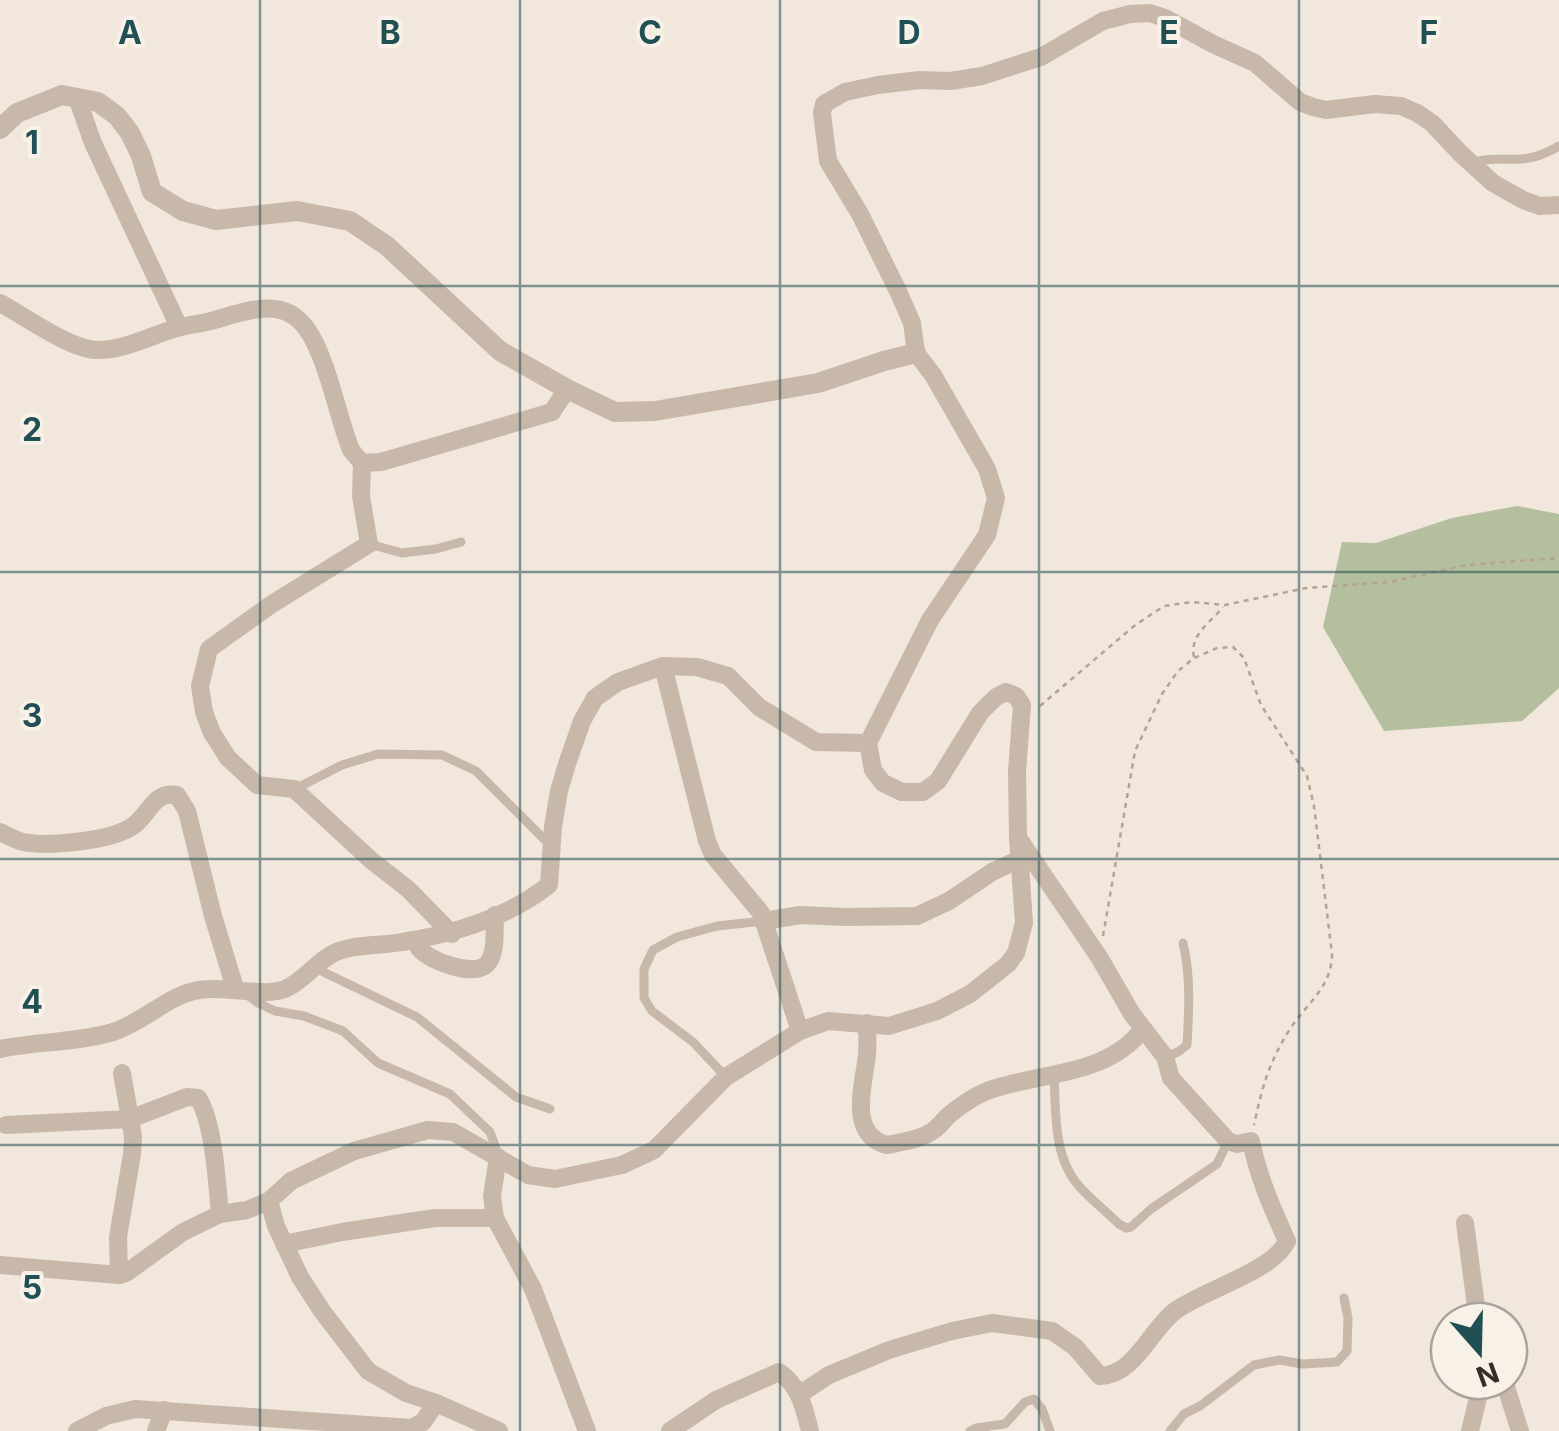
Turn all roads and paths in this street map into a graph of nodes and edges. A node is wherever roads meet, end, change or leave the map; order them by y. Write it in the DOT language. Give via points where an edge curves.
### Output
graph roads {
  1 [pos="77,98"];
  2 [pos="0,129"];
  3 [pos="1559,146"];
  4 [pos="1472,163"];
  5 [pos="1559,205"];
  6 [pos="0,303"];
  7 [pos="180,327"];
  8 [pos="916,353"];
  9 [pos="567,388"];
  10 [pos="362,462"];
  11 [pos="461,542"];
  12 [pos="368,544"];
  13 [pos="1559,558"];
  14 [pos="1225,604"];
  15 [pos="1194,658"];
  16 [pos="663,666"];
  17 [pos="1022,705"];
  18 [pos="868,743"];
  19 [pos="294,789"];
  20 [pos="0,832"];
  21 [pos="1018,837"];
  22 [pos="550,845"];
  23 [pos="1020,859"];
  24 [pos="495,916"];
  25 [pos="764,921"];
  26 [pos="452,934"];
  27 [pos="416,940"];
  28 [pos="1183,943"];
  29 [pos="1099,957"];
  30 [pos="315,968"];
  31 [pos="235,988"];
  32 [pos="867,1023"];
  33 [pos="800,1030"];
  34 [pos="1142,1030"];
  35 [pos="0,1048"];
  36 [pos="1164,1057"];
  37 [pos="122,1073"];
  38 [pos="1054,1075"];
  39 [pos="726,1078"];
  40 [pos="550,1109"];
  41 [pos="130,1118"];
  42 [pos="6,1125"];
  43 [pos="1228,1141"];
  44 [pos="1251,1141"];
  45 [pos="498,1157"];
  46 [pos="268,1201"];
  47 [pos="220,1214"];
  48 [pos="495,1218"];
  49 [pos="1465,1223"];
  50 [pos="284,1244"];
  51 [pos="0,1265"];
  52 [pos="119,1275"];
  53 [pos="1344,1298"];
  54 [pos="1475,1301"];
  55 [pos="800,1394"];
  56 [pos="1477,1401"];
  57 [pos="1510,1401"];
  58 [pos="436,1403"];
  59 [pos="164,1410"];
  60 [pos="77,1431"];
  61 [pos="156,1431"];
  62 [pos="499,1431"];
  63 [pos="587,1431"];
  64 [pos="670,1431"];
  65 [pos="810,1431"];
  66 [pos="970,1431"];
  67 [pos="1050,1431"];
  68 [pos="1170,1431"];
  69 [pos="1470,1431"];
  70 [pos="1520,1431"];
  1 -- 2 [label="street" via="62,95 17,113"];
  1 -- 7 [label="street"];
  1 -- 9 [label="street" via="98,102 116,116 141,156 152,192 183,211 216,220 297,211 350,221 387,246 500,351"];
  3 -- 4 [label="lane" via="1528,158"];
  4 -- 5 [label="street" via="1523,200"];
  4 -- 8 [label="street" via="1417,113 1375,104 1313,107 1255,64 1150,13 1103,21 1041,56 982,76 845,92 824,104 828,162 898,290"];
  6 -- 7 [label="street" via="94,350"];
  7 -- 10 [label="street" via="263,308 290,313 316,346 351,450"];
  8 -- 9 [label="street" via="818,384 655,411 615,412"];
  8 -- 18 [label="street" via="987,469 996,498 986,536 930,620"];
  9 -- 10 [label="street" via="552,412"];
  10 -- 12 [label="street"];
  11 -- 12 [label="lane" via="402,553"];
  12 -- 19 [label="street" via="209,649 200,686 212,732 228,758 258,784"];
  13 -- 14 [label="path" via="1466,565"];
  14 -- 15 [label="path" via="1194,640"];
  14 -- 17 [label="path" via="1164,606 1039,707"];
  15 -- 29 [label="path" via="1162,694 1136,751"];
  15 -- 44 [label="path" via="1217,648 1233,648 1244,658 1261,705 1307,776 1332,954 1326,982 1265,1076"];
  16 -- 18 [label="street" via="728,676 758,707 816,742"];
  16 -- 22 [label="street" via="595,698 559,791"];
  16 -- 25 [label="street" via="707,841"];
  17 -- 18 [label="street" via="1006,692 996,696 938,782 923,792 902,792 883,782 873,770"];
  17 -- 21 [label="street"];
  19 -- 22 [label="lane" via="378,754 442,755 476,771"];
  19 -- 26 [label="street"];
  20 -- 31 [label="street" via="23,842 89,840 133,826 155,800 177,795"];
  21 -- 23 [label="street"];
  21 -- 29 [label="street"];
  22 -- 24 [label="street" via="548,884"];
  23 -- 25 [label="street" via="917,916"];
  23 -- 32 [label="street" via="1024,923 1008,964 937,1012 890,1026"];
  24 -- 26 [label="street"];
  24 -- 27 [label="street" via="493,950 477,970 422,952"];
  25 -- 33 [label="street"];
  25 -- 39 [label="lane" via="677,937 653,950 644,969 644,998 652,1011"];
  26 -- 27 [label="street"];
  27 -- 30 [label="street" via="335,952"];
  28 -- 36 [label="lane" via="1187,1045"];
  29 -- 34 [label="street"];
  30 -- 31 [label="street" via="284,989"];
  30 -- 40 [label="lane" via="418,1017 516,1096"];
  31 -- 35 [label="street" via="196,990 110,1033"];
  31 -- 45 [label="lane" via="275,1011 343,1031 378,1063 450,1094 490,1132"];
  32 -- 33 [label="street" via="828,1021"];
  32 -- 38 [label="street" via="863,1122 887,1146 932,1132 963,1102 988,1091"];
  33 -- 39 [label="street"];
  34 -- 36 [label="street"];
  34 -- 38 [label="street" via="1112,1055"];
  36 -- 43 [label="street" via="1170,1078"];
  37 -- 41 [label="street"];
  38 -- 43 [label="lane" via="1062,1155 1075,1182 1126,1228 1217,1164"];
  39 -- 45 [label="street" via="654,1150 622,1165 555,1178 528,1175"];
  41 -- 42 [label="street"];
  41 -- 47 [label="street" via="198,1098"];
  41 -- 52 [label="street"];
  43 -- 44 [label="street"];
  44 -- 55 [label="street" via="1287,1241 1283,1250 1173,1313 1124,1367 1100,1376 1076,1347 1052,1332 992,1324 889,1350"];
  45 -- 46 [label="street" via="454,1132 428,1130 354,1151 291,1180"];
  45 -- 48 [label="street"];
  46 -- 47 [label="street"];
  46 -- 50 [label="street"];
  47 -- 52 [label="street"];
  48 -- 50 [label="street" via="436,1218"];
  48 -- 63 [label="street" via="533,1289"];
  49 -- 54 [label="street"];
  50 -- 58 [label="street" via="322,1311 368,1371"];
  51 -- 52 [label="street"];
  53 -- 68 [label="lane" via="1347,1351 1337,1362 1254,1364"];
  55 -- 64 [label="street" via="779,1372 716,1400"];
  55 -- 65 [label="street"];
  56 -- 69 [label="street"];
  57 -- 70 [label="street"];
  58 -- 59 [label="street" via="412,1428"];
  58 -- 62 [label="street"];
  59 -- 60 [label="street" via="135,1408"];
  59 -- 61 [label="street"];
  66 -- 67 [label="lane" via="1005,1424 1034,1399"];
}
